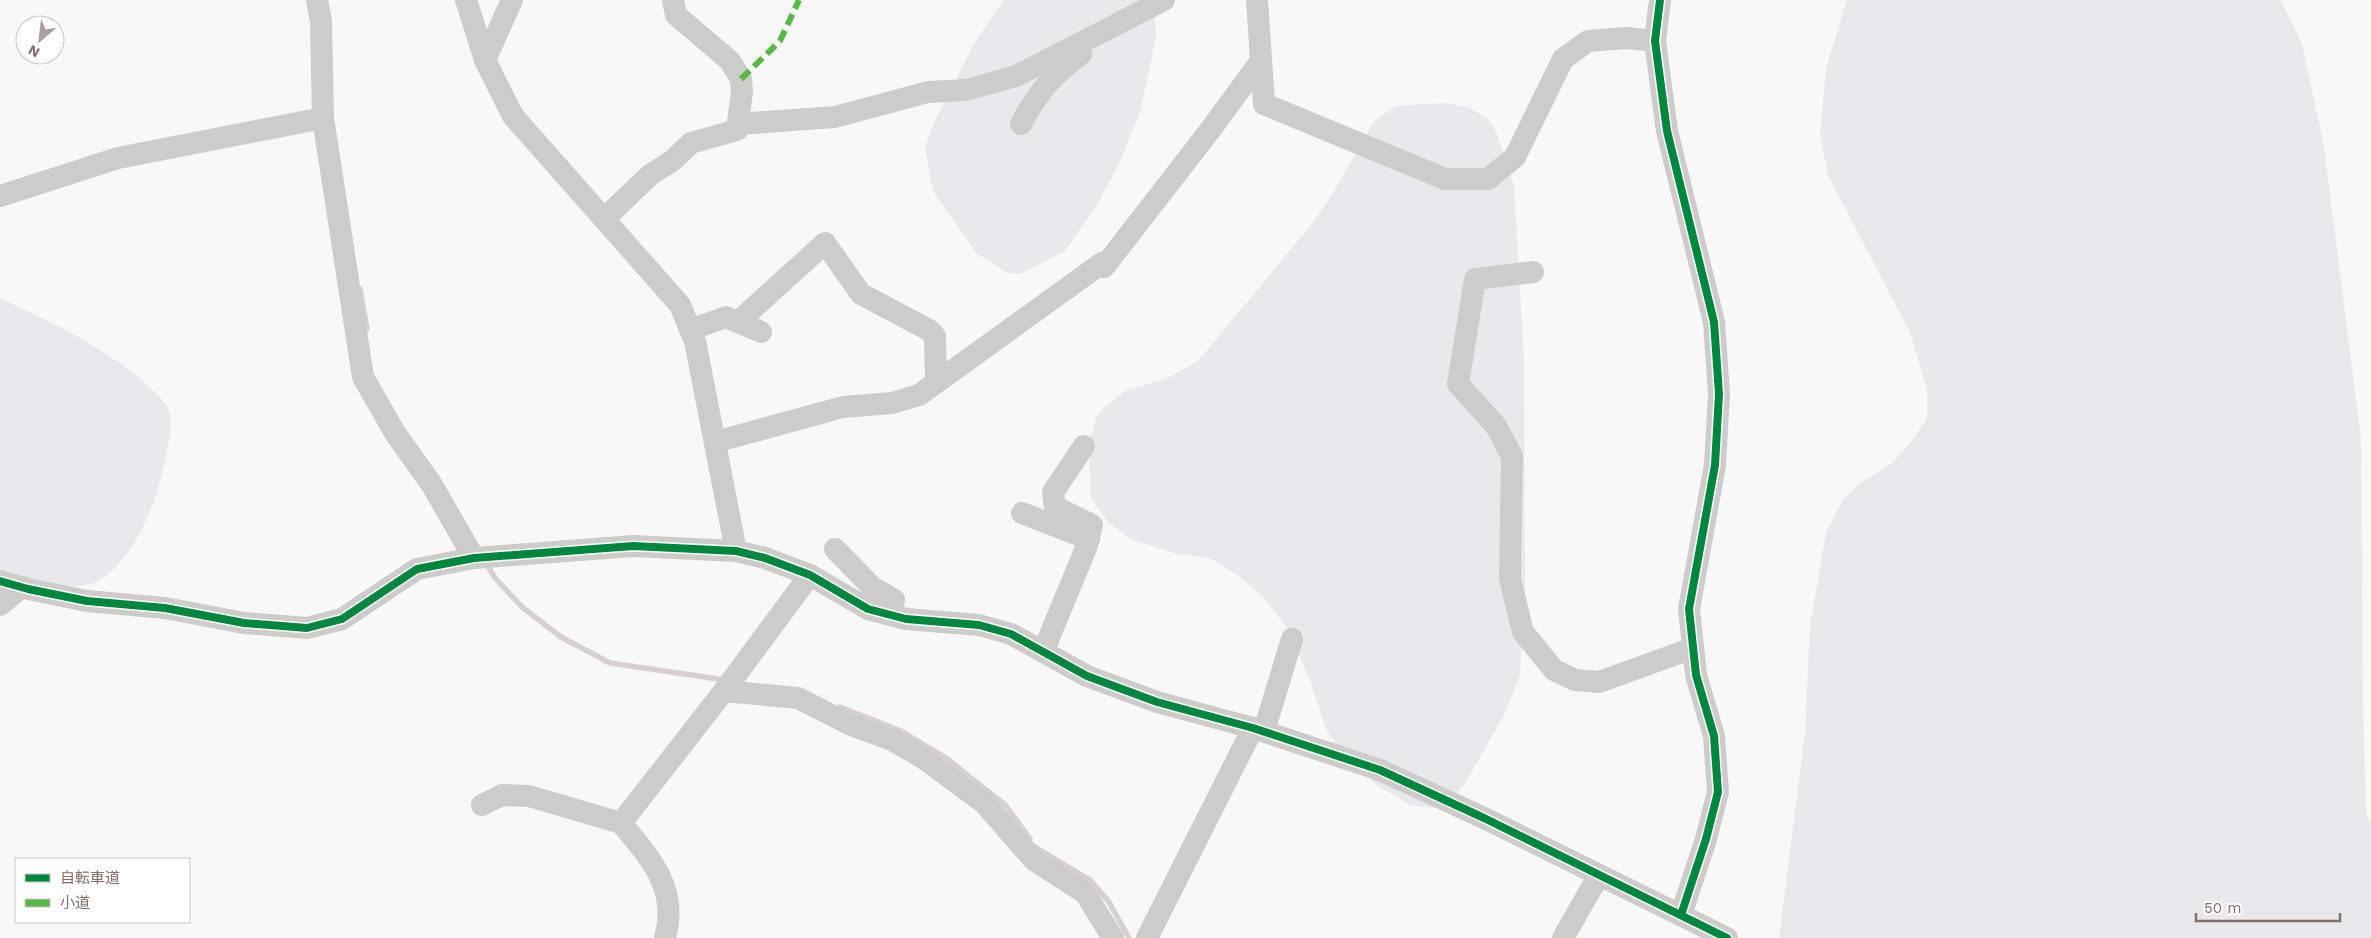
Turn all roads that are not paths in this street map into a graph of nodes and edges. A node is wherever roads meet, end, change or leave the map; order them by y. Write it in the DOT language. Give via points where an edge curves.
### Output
graph roads {
  1 [pos="317,0"];
  2 [pos="466,0"];
  3 [pos="512,0"];
  4 [pos="673,0"];
  5 [pos="1164,0"];
  6 [pos="1257,0"];
  7 [pos="1660,0"];
  8 [pos="1098,34"];
  9 [pos="1655,41"];
  10 [pos="485,60"];
  11 [pos="1260,62"];
  12 [pos="323,118"];
  13 [pos="738,124"];
  14 [pos="1021,124"];
  15 [pos="0,196"];
  16 [pos="604,219"];
  17 [pos="1532,272"];
  18 [pos="738,322"];
  19 [pos="690,330"];
  20 [pos="761,332"];
  21 [pos="936,383"];
  22 [pos="715,442"];
  23 [pos="1084,446"];
  24 [pos="1022,513"];
  25 [pos="1089,539"];
  26 [pos="835,549"];
  27 [pos="736,551"];
  28 [pos="474,558"];
  29 [pos="810,575"];
  30 [pos="0,581"];
  31 [pos="22,588"];
  32 [pos="0,605"];
  33 [pos="891,615"];
  34 [pos="1292,639"];
  35 [pos="1693,648"];
  36 [pos="1043,652"];
  37 [pos="724,691"];
  38 [pos="1258,729"];
  39 [pos="482,804"];
  40 [pos="621,823"];
  41 [pos="1599,875"];
  42 [pos="1681,915"];
  43 [pos="665,938"];
  44 [pos="1113,938"];
  45 [pos="1147,938"];
  46 [pos="1562,938"];
  47 [pos="1727,938"];
  1 -- 12 [label="street" via="321,21"];
  2 -- 10 [label="street"];
  3 -- 10 [label="street"];
  4 -- 13 [label="street" via="676,15 730,61 741,79"];
  5 -- 8 [label="street"];
  6 -- 11 [label="street"];
  7 -- 9 [label="street"];
  8 -- 13 [label="street" via="1016,76 966,90 928,92 835,117"];
  8 -- 14 [label="street" via="1083,53 1052,77 1035,98"];
  9 -- 11 [label="street" via="1626,38 1588,41 1563,58 1515,157 1488,179 1445,180 1264,104"];
  9 -- 35 [label="street" via="1667,131 1714,322 1720,394 1715,465 1689,609"];
  10 -- 16 [label="street" via="513,116"];
  11 -- 21 [label="street" via="1104,267 1102,263"];
  12 -- 15 [label="street" via="118,158"];
  12 -- 28 [label="street" via="364,376 395,433 432,485"];
  13 -- 16 [label="street" via="737,130 691,143 650,175"];
  16 -- 19 [label="street" via="680,305"];
  17 -- 35 [label="street" via="1475,279 1458,384 1496,426 1512,456 1510,579 1523,632 1554,670 1575,680 1599,682"];
  18 -- 19 [label="street" via="726,317"];
  18 -- 20 [label="street"];
  18 -- 21 [label="street" via="824,243 861,294 935,336"];
  19 -- 22 [label="street"];
  21 -- 22 [label="street" via="919,395 892,404 843,408"];
  22 -- 27 [label="street"];
  23 -- 25 [label="street" via="1053,492 1055,507 1092,525"];
  24 -- 25 [label="street"];
  25 -- 36 [label="street"];
  26 -- 33 [label="street" via="872,587 894,600"];
  27 -- 28 [label="street" via="633,546"];
  27 -- 29 [label="street"];
  28 -- 31 [label="street" via="417,569 342,619 307,628 244,623 165,608 87,601"];
  29 -- 33 [label="street" via="868,609"];
  29 -- 37 [label="street"];
  30 -- 31 [label="street"];
  31 -- 32 [label="street"];
  33 -- 36 [label="street" via="979,625 1011,634"];
  34 -- 38 [label="street"];
  35 -- 42 [label="street" via="1696,675 1714,736 1718,792"];
  36 -- 38 [label="street" via="1087,676 1156,702"];
  37 -- 40 [label="street"];
  37 -- 44 [label="street" via="798,698 850,725 892,740 923,758 984,804 1034,860 1086,893"];
  38 -- 41 [label="street" via="1380,770"];
  38 -- 45 [label="street"];
  39 -- 40 [label="street" via="502,795 529,796"];
  40 -- 43 [label="street" via="655,865 668,895"];
  41 -- 42 [label="street"];
  41 -- 46 [label="street"];
  42 -- 47 [label="street"];
}
